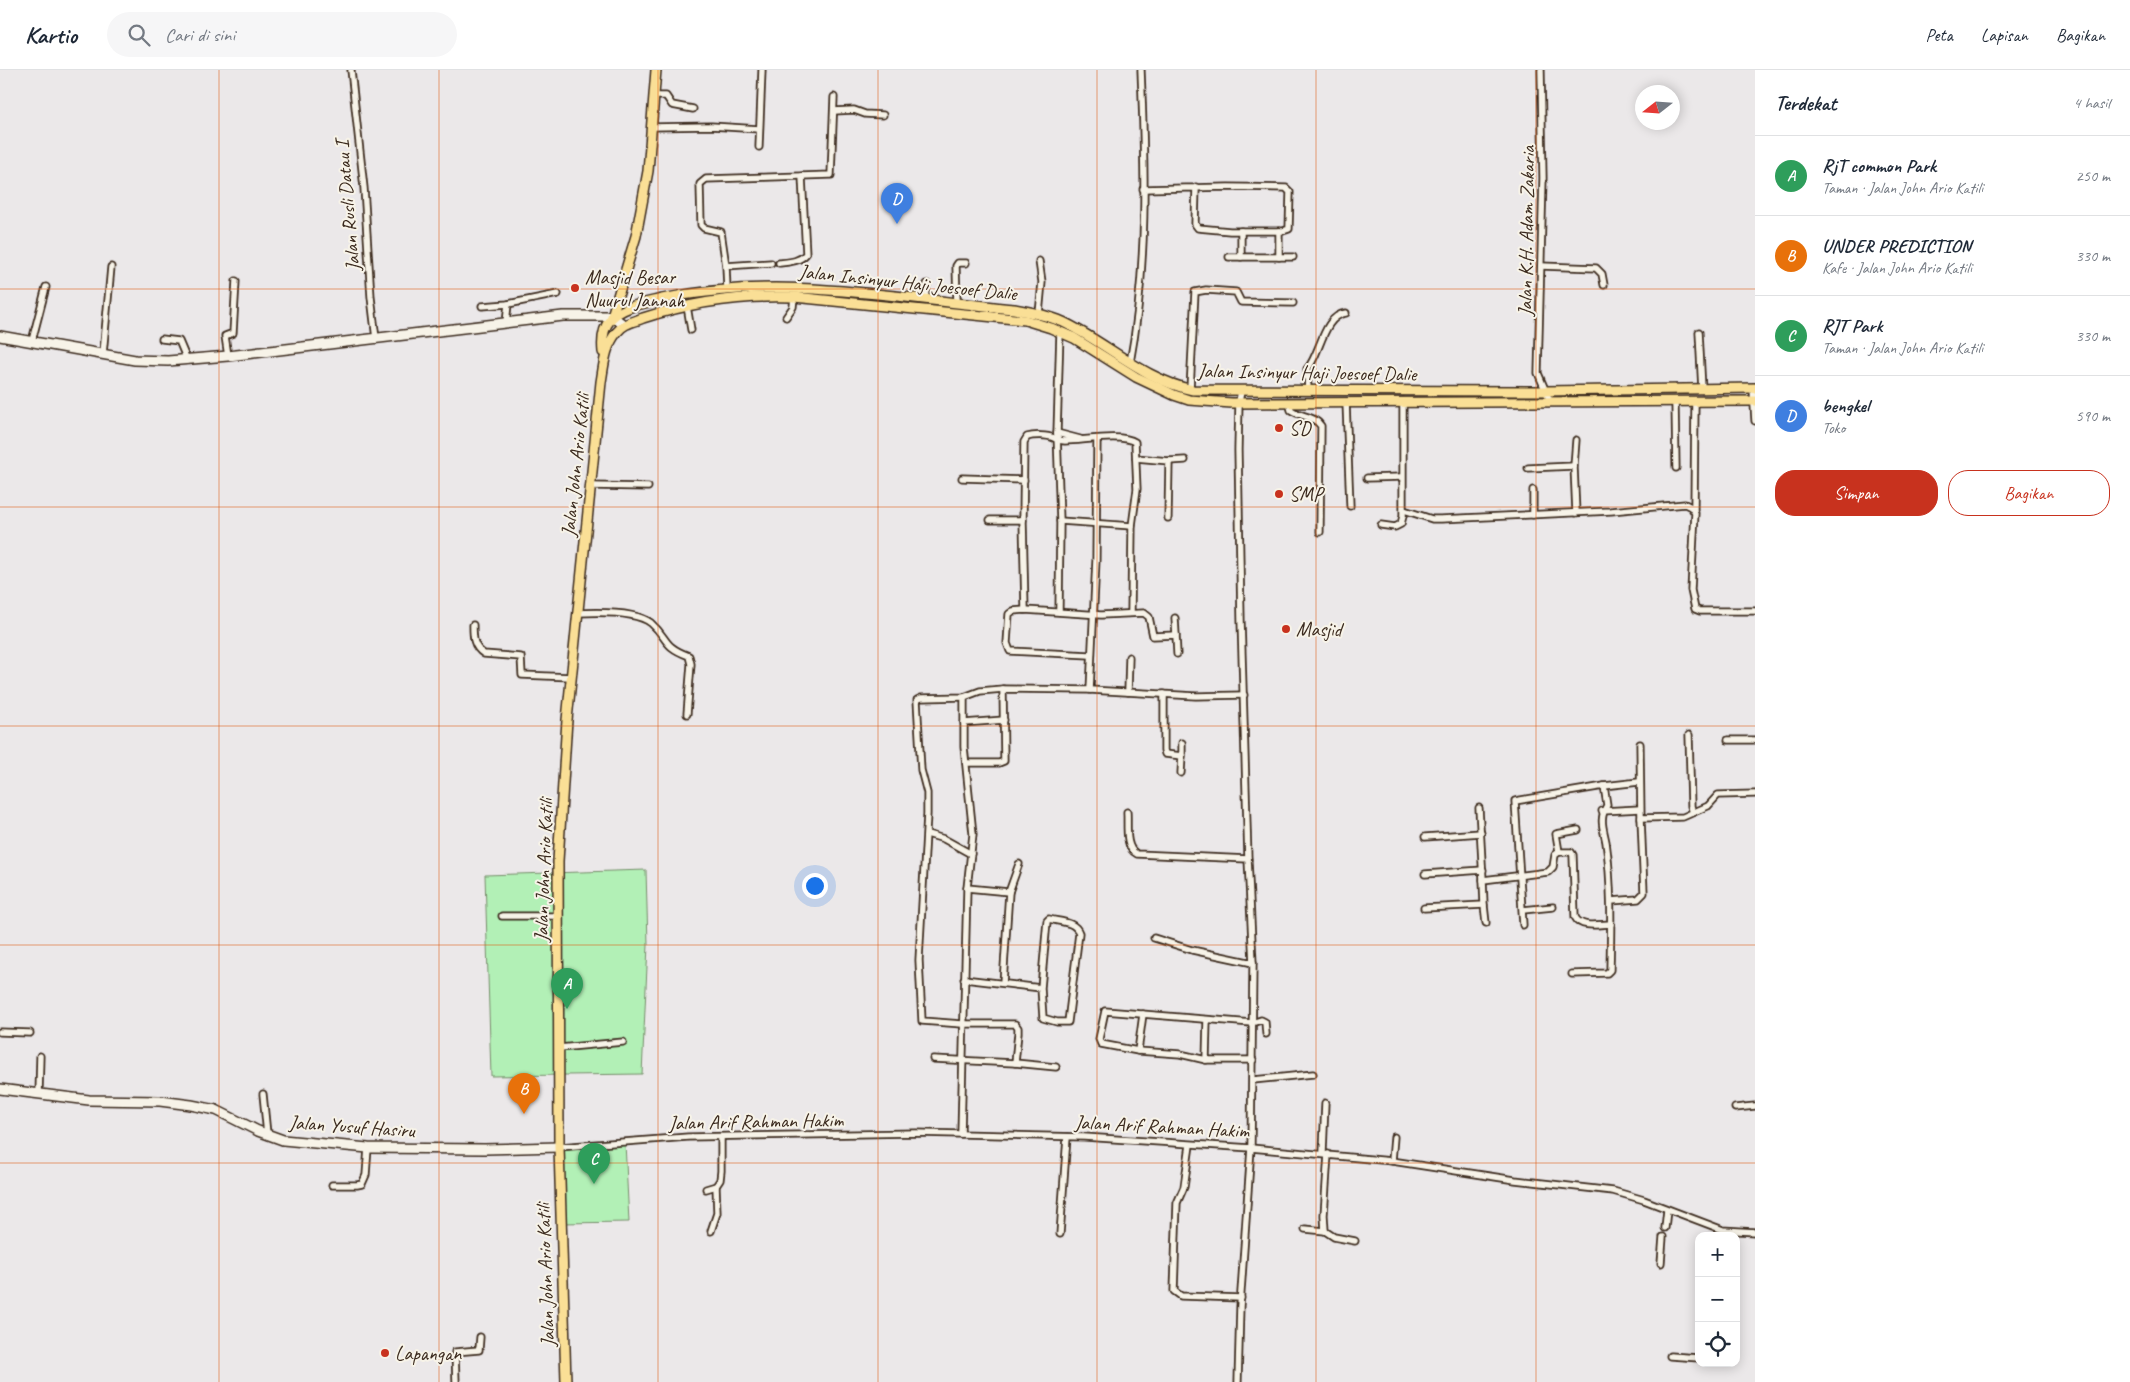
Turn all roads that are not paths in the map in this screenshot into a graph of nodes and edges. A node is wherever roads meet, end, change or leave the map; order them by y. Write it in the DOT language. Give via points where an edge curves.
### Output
graph roads {
  1 [pos="351,70"];
  2 [pos="656,70"];
  3 [pos="762,70"];
  4 [pos="1141,70"];
  5 [pos="1541,70"];
  6 [pos="654,96"];
  7 [pos="834,97"];
  8 [pos="693,109"];
  9 [pos="834,111"];
  10 [pos="883,114"];
  11 [pos="652,127"];
  12 [pos="759,129"];
  13 [pos="759,147"];
  14 [pos="802,176"];
  15 [pos="1143,188"];
  16 [pos="1196,188"];
  17 [pos="1241,231"];
  18 [pos="1279,231"];
  19 [pos="1229,257"];
  20 [pos="1241,257"];
  21 [pos="1279,257"];
  22 [pos="1293,257"];
  23 [pos="1039,261"];
  24 [pos="966,262"];
  25 [pos="779,263"];
  26 [pos="771,264"];
  27 [pos="726,266"];
  28 [pos="1541,266"];
  29 [pos="110,267"];
  30 [pos="236,281"];
  31 [pos="927,284"];
  32 [pos="1604,285"];
  33 [pos="46,287"];
  34 [pos="727,289"];
  35 [pos="558,294"];
  36 [pos="794,297"];
  37 [pos="925,299"];
  38 [pos="957,302"];
  39 [pos="1293,303"];
  40 [pos="508,304"];
  41 [pos="482,306"];
  42 [pos="686,306"];
  43 [pos="1346,313"];
  44 [pos="1040,314"];
  45 [pos="613,316"];
  46 [pos="786,317"];
  47 [pos="506,324"];
  48 [pos="624,325"];
  49 [pos="692,330"];
  50 [pos="1060,332"];
  51 [pos="1699,332"];
  52 [pos="0,336"];
  53 [pos="162,339"];
  54 [pos="376,339"];
  55 [pos="32,341"];
  56 [pos="103,354"];
  57 [pos="228,356"];
  58 [pos="187,360"];
  59 [pos="604,360"];
  60 [pos="1130,363"];
  61 [pos="1754,388"];
  62 [pos="1190,390"];
  63 [pos="1241,390"];
  64 [pos="1702,390"];
  65 [pos="1308,391"];
  66 [pos="1545,391"];
  67 [pos="1403,401"];
  68 [pos="1675,401"];
  69 [pos="1695,401"];
  70 [pos="1754,401"];
  71 [pos="1239,402"];
  72 [pos="1289,402"];
  73 [pos="1346,402"];
  74 [pos="1550,402"];
  75 [pos="1755,421"];
  76 [pos="1057,433"];
  77 [pos="1097,439"];
  78 [pos="1058,440"];
  79 [pos="1082,440"];
  80 [pos="1576,440"];
  81 [pos="1136,458"];
  82 [pos="1185,460"];
  83 [pos="1169,461"];
  84 [pos="1574,466"];
  85 [pos="1528,468"];
  86 [pos="1676,468"];
  87 [pos="1402,477"];
  88 [pos="962,478"];
  89 [pos="1367,478"];
  90 [pos="1024,480"];
  91 [pos="591,486"];
  92 [pos="648,487"];
  93 [pos="1532,490"];
  94 [pos="1350,506"];
  95 [pos="1404,510"];
  96 [pos="1694,510"];
  97 [pos="1576,513"];
  98 [pos="1533,515"];
  99 [pos="1168,518"];
  100 [pos="990,520"];
  101 [pos="1023,520"];
  102 [pos="1060,521"];
  103 [pos="1097,524"];
  104 [pos="1381,525"];
  105 [pos="1132,526"];
  106 [pos="1320,532"];
  107 [pos="1025,610"];
  108 [pos="1059,611"];
  109 [pos="1755,611"];
  110 [pos="578,613"];
  111 [pos="1131,613"];
  112 [pos="1092,614"];
  113 [pos="1175,618"];
  114 [pos="473,625"];
  115 [pos="1176,635"];
  116 [pos="1177,654"];
  117 [pos="1090,655"];
  118 [pos="1129,657"];
  119 [pos="571,677"];
  120 [pos="1003,689"];
  121 [pos="1090,690"];
  122 [pos="1128,692"];
  123 [pos="1164,694"];
  124 [pos="1244,695"];
  125 [pos="964,697"];
  126 [pos="688,714"];
  127 [pos="1004,720"];
  128 [pos="964,723"];
  129 [pos="1688,735"];
  130 [pos="1728,740"];
  131 [pos="1755,740"];
  132 [pos="1182,743"];
  133 [pos="1640,744"];
  134 [pos="1182,756"];
  135 [pos="966,763"];
  136 [pos="1181,773"];
  137 [pos="1639,782"];
  138 [pos="1604,786"];
  139 [pos="1755,794"];
  140 [pos="1479,808"];
  141 [pos="1640,809"];
  142 [pos="1602,811"];
  143 [pos="1127,812"];
  144 [pos="1693,813"];
  145 [pos="1641,818"];
  146 [pos="1578,830"];
  147 [pos="1481,833"];
  148 [pos="927,834"];
  149 [pos="1425,837"];
  150 [pos="1559,852"];
  151 [pos="971,854"];
  152 [pos="1248,859"];
  153 [pos="1019,864"];
  154 [pos="1483,870"];
  155 [pos="1425,874"];
  156 [pos="1520,875"];
  157 [pos="1483,880"];
  158 [pos="967,888"];
  159 [pos="1009,892"];
  160 [pos="1611,902"];
  161 [pos="1484,905"];
  162 [pos="1553,907"];
  163 [pos="1424,908"];
  164 [pos="1522,910"];
  165 [pos="502,916"];
  166 [pos="558,916"];
  167 [pos="1486,923"];
  168 [pos="1611,924"];
  169 [pos="1524,925"];
  170 [pos="1154,938"];
  171 [pos="1253,963"];
  172 [pos="1572,974"];
  173 [pos="964,979"];
  174 [pos="1004,983"];
  175 [pos="1042,988"];
  176 [pos="1143,1014"];
  177 [pos="1207,1020"];
  178 [pos="1252,1023"];
  179 [pos="962,1024"];
  180 [pos="0,1032"];
  181 [pos="30,1033"];
  182 [pos="1266,1034"];
  183 [pos="623,1042"];
  184 [pos="559,1048"];
  185 [pos="1138,1051"];
  186 [pos="40,1056"];
  187 [pos="934,1060"];
  188 [pos="1206,1060"];
  189 [pos="1253,1060"];
  190 [pos="963,1061"];
  191 [pos="1014,1063"];
  192 [pos="1056,1067"];
  193 [pos="1312,1074"];
  194 [pos="1252,1080"];
  195 [pos="0,1089"];
  196 [pos="39,1093"];
  197 [pos="263,1094"];
  198 [pos="1325,1103"];
  199 [pos="1755,1106"];
  200 [pos="1735,1108"];
  201 [pos="267,1134"];
  202 [pos="961,1134"];
  203 [pos="1067,1137"];
  204 [pos="1394,1137"];
  205 [pos="721,1138"];
  206 [pos="1190,1145"];
  207 [pos="559,1147"];
  208 [pos="368,1148"];
  209 [pos="1251,1148"];
  210 [pos="1326,1154"];
  211 [pos="1392,1161"];
  212 [pos="332,1185"];
  213 [pos="716,1186"];
  214 [pos="706,1189"];
  215 [pos="1668,1210"];
  216 [pos="1665,1228"];
  217 [pos="1305,1229"];
  218 [pos="711,1231"];
  219 [pos="1325,1231"];
  220 [pos="1720,1232"];
  221 [pos="1740,1232"];
  222 [pos="1755,1232"];
  223 [pos="1060,1234"];
  224 [pos="1663,1236"];
  225 [pos="1355,1241"];
  226 [pos="1661,1263"];
  227 [pos="1240,1298"];
  228 [pos="480,1337"];
  229 [pos="1670,1356"];
  230 [pos="1695,1358"];
  231 [pos="456,1382"];
  232 [pos="566,1382"];
  233 [pos="1238,1382"];
  1 -- 54 [label="street, Jalan Rusli Datau I"];
  2 -- 6 [label="main road, Jalan John Ario Katili"];
  3 -- 12 [label="street"];
  4 -- 15 [label="street"];
  5 -- 28 [label="street, Jalan K.H. Adam Zakaria"];
  6 -- 8 [label="street" via="666,96 672,105"];
  6 -- 11 [label="main road, Jalan John Ario Katili"];
  7 -- 9 [label="street"];
  9 -- 10 [label="street"];
  9 -- 14 [label="street" via="832,173"];
  11 -- 12 [label="street"];
  11 -- 45 [label="main road, Jalan John Ario Katili" via="648,172 636,236"];
  12 -- 13 [label="street"];
  14 -- 25 [label="street" via="806,254 795,262"];
  14 -- 27 [label="street" via="706,179 701,182 701,225 721,232"];
  15 -- 16 [label="street"];
  15 -- 60 [label="street" via="1137,325"];
  16 -- 17 [label="street" via="1196,226"];
  16 -- 18 [label="street" via="1287,189 1290,192 1289,229"];
  17 -- 18 [label="street"];
  17 -- 20 [label="street"];
  18 -- 21 [label="street"];
  19 -- 20 [label="street"];
  20 -- 21 [label="street"];
  21 -- 22 [label="street"];
  23 -- 44 [label="street" via="1042,282"];
  24 -- 38 [label="street" via="956,266"];
  26 -- 27 [label="street"];
  27 -- 34 [label="street"];
  28 -- 32 [label="street" via="1596,268 1602,274"];
  28 -- 66 [label="street, Jalan K.H. Adam Zakaria" via="1538,373"];
  29 -- 56 [label="street"];
  30 -- 57 [label="street" via="233,333 225,336"];
  31 -- 37 [label="street"];
  33 -- 55 [label="street"];
  34 -- 37 [label="main road, Jalan Insinyur Haji Joesoef Dalie" via="790,287"];
  34 -- 45 [label="main road, Jalan Insinyur Haji Joesoef Dalie" via="647,302"];
  35 -- 40 [label="street"];
  36 -- 42 [label="main road, Jalan Insinyur Haji Joesoef Dalie" via="740,298"];
  36 -- 46 [label="street"];
  36 -- 50 [label="main road, Jalan Insinyur Haji Joesoef Dalie" via="1025,320"];
  37 -- 38 [label="main road, Jalan Insinyur Haji Joesoef Dalie"];
  38 -- 44 [label="main road, Jalan Insinyur Haji Joesoef Dalie"];
  39 -- 62 [label="street" via="1241,302 1237,293 1196,292"];
  40 -- 41 [label="street"];
  40 -- 47 [label="street"];
  42 -- 48 [label="main road, Jalan Insinyur Haji Joesoef Dalie"];
  42 -- 49 [label="street"];
  43 -- 65 [label="street" via="1334,318 1321,340 1307,369"];
  44 -- 60 [label="main road, Jalan Insinyur Haji Joesoef Dalie" via="1064,323"];
  45 -- 47 [label="street" via="581,315"];
  45 -- 48 [label="street"];
  45 -- 59 [label="main road, Jalan John Ario Katili" via="604,331"];
  47 -- 54 [label="street"];
  48 -- 59 [label="main road, Jalan John Ario Katili" via="611,340"];
  50 -- 71 [label="main road, Jalan Insinyur Haji Joesoef Dalie" via="1136,377 1174,395 1189,400"];
  50 -- 76 [label="street"];
  51 -- 64 [label="street"];
  52 -- 55 [label="street"];
  53 -- 58 [label="street" via="179,342"];
  54 -- 57 [label="street"];
  55 -- 56 [label="street"];
  56 -- 58 [label="street" via="135,360"];
  57 -- 58 [label="street"];
  59 -- 91 [label="main road, Jalan John Ario Katili"];
  60 -- 62 [label="main road, Jalan Insinyur Haji Joesoef Dalie"];
  61 -- 64 [label="main road, Jalan Insinyur Haji Joesoef Dalie"];
  61 -- 70 [label="street"];
  62 -- 63 [label="main road, Jalan Insinyur Haji Joesoef Dalie"];
  63 -- 65 [label="main road, Jalan Insinyur Haji Joesoef Dalie"];
  63 -- 71 [label="street"];
  64 -- 66 [label="main road, Jalan Insinyur Haji Joesoef Dalie"];
  65 -- 66 [label="main road, Jalan Insinyur Haji Joesoef Dalie"];
  66 -- 74 [label="street, Jalan K.H. Adam Zakaria"];
  67 -- 73 [label="main road, Jalan Insinyur Haji Joesoef Dalie"];
  67 -- 74 [label="main road, Jalan Insinyur Haji Joesoef Dalie"];
  67 -- 87 [label="street"];
  68 -- 69 [label="main road, Jalan Insinyur Haji Joesoef Dalie"];
  68 -- 74 [label="main road, Jalan Insinyur Haji Joesoef Dalie"];
  68 -- 86 [label="street"];
  69 -- 70 [label="main road, Jalan Insinyur Haji Joesoef Dalie"];
  69 -- 96 [label="street"];
  70 -- 75 [label="street"];
  71 -- 72 [label="main road, Jalan Insinyur Haji Joesoef Dalie"];
  71 -- 124 [label="street"];
  72 -- 73 [label="main road, Jalan Insinyur Haji Joesoef Dalie"];
  72 -- 106 [label="street" via="1292,410 1321,426"];
  73 -- 94 [label="street"];
  76 -- 78 [label="street"];
  76 -- 79 [label="street"];
  77 -- 79 [label="street"];
  77 -- 81 [label="street" via="1134,440"];
  77 -- 103 [label="street"];
  78 -- 79 [label="street"];
  78 -- 90 [label="street" via="1052,437 1027,438 1024,442"];
  78 -- 102 [label="street"];
  80 -- 84 [label="street"];
  81 -- 83 [label="street"];
  81 -- 105 [label="street" via="1137,489"];
  82 -- 83 [label="street"];
  83 -- 99 [label="street"];
  84 -- 85 [label="street"];
  84 -- 97 [label="street"];
  87 -- 89 [label="street"];
  87 -- 95 [label="street"];
  88 -- 90 [label="street"];
  90 -- 101 [label="street"];
  91 -- 92 [label="street"];
  91 -- 110 [label="main road, Jalan John Ario Katili"];
  93 -- 98 [label="street"];
  95 -- 98 [label="street" via="1432,519"];
  95 -- 104 [label="street" via="1398,526"];
  96 -- 97 [label="street" via="1685,504"];
  96 -- 109 [label="street" via="1691,590 1695,609"];
  97 -- 98 [label="street"];
  100 -- 101 [label="street"];
  101 -- 107 [label="street"];
  102 -- 103 [label="street"];
  102 -- 108 [label="street"];
  103 -- 105 [label="street"];
  103 -- 112 [label="street"];
  105 -- 111 [label="street"];
  107 -- 108 [label="street"];
  107 -- 117 [label="street" via="1013,611 1008,616 1010,652"];
  108 -- 112 [label="street"];
  110 -- 119 [label="main road, Jalan John Ario Katili"];
  110 -- 126 [label="street" via="639,616 655,627 669,646 689,656"];
  111 -- 112 [label="street"];
  111 -- 115 [label="street" via="1148,615 1155,638"];
  112 -- 117 [label="street"];
  113 -- 115 [label="street"];
  114 -- 119 [label="street" via="474,640 480,651 521,656 522,675"];
  115 -- 116 [label="street"];
  117 -- 121 [label="street"];
  118 -- 122 [label="street"];
  119 -- 166 [label="main road, Jalan John Ario Katili" via="558,860"];
  120 -- 121 [label="street"];
  120 -- 125 [label="street" via="980,691"];
  120 -- 127 [label="street"];
  121 -- 122 [label="street"];
  122 -- 123 [label="street"];
  123 -- 124 [label="street"];
  123 -- 134 [label="street" via="1164,753"];
  124 -- 152 [label="street"];
  125 -- 128 [label="street"];
  125 -- 148 [label="street" via="917,700"];
  127 -- 128 [label="street"];
  127 -- 135 [label="street" via="1004,761"];
  128 -- 135 [label="street"];
  129 -- 144 [label="street" via="1690,806"];
  130 -- 131 [label="street"];
  132 -- 134 [label="street"];
  133 -- 137 [label="street"];
  134 -- 136 [label="street"];
  135 -- 151 [label="street" via="973,834"];
  137 -- 138 [label="street"];
  137 -- 141 [label="street"];
  138 -- 142 [label="street" via="1607,805"];
  138 -- 156 [label="street" via="1516,800"];
  139 -- 144 [label="street" via="1718,795 1711,804"];
  140 -- 147 [label="street"];
  141 -- 142 [label="street"];
  141 -- 145 [label="street"];
  142 -- 160 [label="street"];
  143 -- 152 [label="street" via="1129,846 1137,854"];
  144 -- 145 [label="street"];
  145 -- 160 [label="street" via="1644,893 1638,899"];
  146 -- 150 [label="street" via="1556,834"];
  147 -- 149 [label="street"];
  147 -- 154 [label="street"];
  148 -- 151 [label="street"];
  148 -- 179 [label="street" via="919,960 921,1019"];
  150 -- 156 [label="street" via="1551,871"];
  150 -- 168 [label="street" via="1571,852 1573,855 1577,921"];
  151 -- 158 [label="street"];
  152 -- 171 [label="street"];
  153 -- 159 [label="street"];
  154 -- 155 [label="street"];
  154 -- 157 [label="street"];
  156 -- 157 [label="street"];
  156 -- 164 [label="street"];
  157 -- 161 [label="street"];
  158 -- 159 [label="street"];
  158 -- 173 [label="street"];
  159 -- 174 [label="street"];
  160 -- 168 [label="street"];
  161 -- 163 [label="street"];
  161 -- 167 [label="street"];
  162 -- 164 [label="street"];
  164 -- 169 [label="street"];
  165 -- 166 [label="street"];
  166 -- 184 [label="main road, Jalan John Ario Katili"];
  168 -- 172 [label="street" via="1609,972"];
  170 -- 171 [label="street"];
  171 -- 178 [label="street"];
  173 -- 174 [label="street"];
  173 -- 179 [label="street"];
  174 -- 175 [label="street"];
  175 -- 175 [label="street" via="1043,1018 1068,1022 1079,933 1072,924 1047,921"];
  176 -- 177 [label="street"];
  176 -- 185 [label="street"];
  176 -- 185 [label="street" via="1105,1011 1099,1039 1105,1045"];
  177 -- 178 [label="street"];
  177 -- 188 [label="street"];
  178 -- 182 [label="street" via="1265,1022"];
  178 -- 189 [label="street"];
  179 -- 190 [label="street"];
  179 -- 191 [label="street" via="1017,1026"];
  180 -- 181 [label="street"];
  183 -- 184 [label="street"];
  184 -- 207 [label="main road, Jalan John Ario Katili"];
  185 -- 188 [label="street" via="1180,1054"];
  186 -- 196 [label="street"];
  187 -- 190 [label="street"];
  188 -- 189 [label="street"];
  189 -- 194 [label="street"];
  190 -- 191 [label="street"];
  190 -- 202 [label="street"];
  191 -- 192 [label="street"];
  193 -- 194 [label="street"];
  194 -- 209 [label="street"];
  195 -- 196 [label="street, Jalan Yusuf Hasiru"];
  196 -- 201 [label="street, Jalan Yusuf Hasiru" via="88,1100 191,1104 216,1110"];
  197 -- 201 [label="street"];
  198 -- 210 [label="street"];
  199 -- 200 [label="street"];
  201 -- 208 [label="street, Jalan Yusuf Hasiru" via="283,1140"];
  202 -- 203 [label="street, Jalan Arif Rahman Hakim"];
  202 -- 205 [label="street, Jalan Arif Rahman Hakim"];
  203 -- 206 [label="street, Jalan Arif Rahman Hakim"];
  203 -- 223 [label="street"];
  204 -- 211 [label="street"];
  205 -- 207 [label="street, Jalan Arif Rahman Hakim" via="688,1137"];
  205 -- 213 [label="street" via="722,1171"];
  206 -- 209 [label="street, Jalan Arif Rahman Hakim"];
  206 -- 227 [label="street" via="1184,1187 1177,1203 1174,1291 1181,1296"];
  207 -- 208 [label="street, Jalan Yusuf Hasiru"];
  207 -- 232 [label="main road, Jalan John Ario Katili"];
  208 -- 212 [label="street" via="362,1184"];
  209 -- 210 [label="street, Jalan Arif Rahman Hakim"];
  209 -- 227 [label="street"];
  210 -- 211 [label="street, Jalan Arif Rahman Hakim"];
  210 -- 219 [label="street"];
  211 -- 215 [label="street, Jalan Arif Rahman Hakim" via="1515,1180 1613,1190"];
  213 -- 214 [label="street"];
  213 -- 218 [label="street" via="717,1213"];
  215 -- 216 [label="street"];
  215 -- 220 [label="street, Jalan Arif Rahman Hakim"];
  217 -- 219 [label="street"];
  219 -- 225 [label="street" via="1334,1237"];
  221 -- 222 [label="street, Jalan Arif Rahman Hakim"];
  224 -- 226 [label="street"];
  227 -- 233 [label="street"];
  228 -- 231 [label="street" via="479,1350 455,1352"];
  229 -- 230 [label="street"];
}
